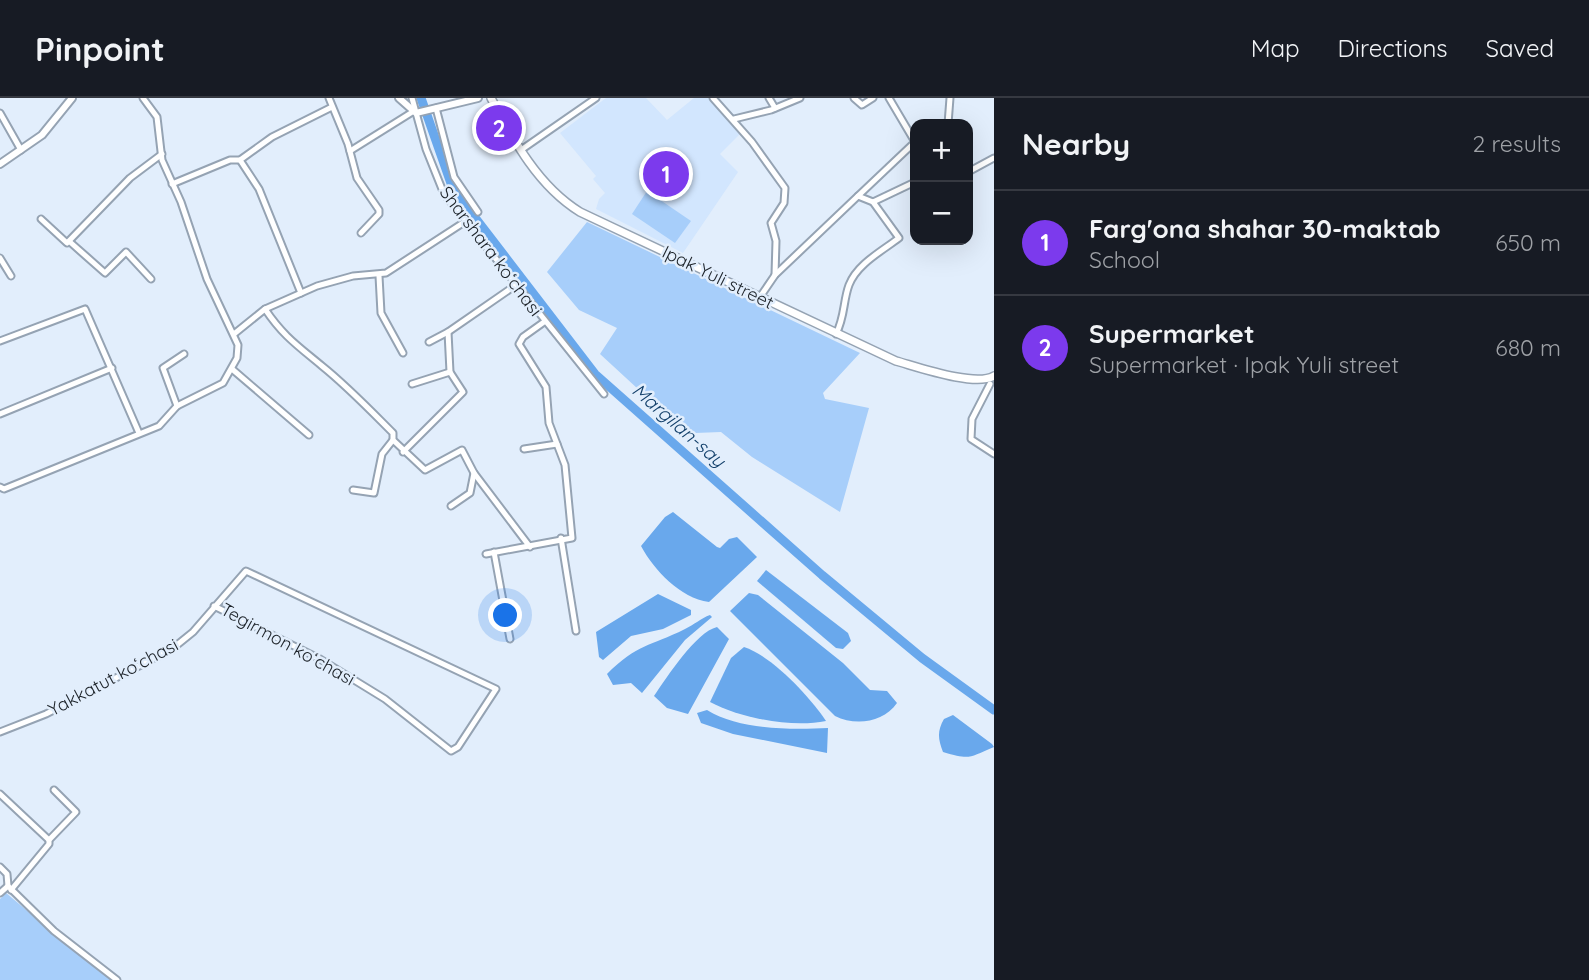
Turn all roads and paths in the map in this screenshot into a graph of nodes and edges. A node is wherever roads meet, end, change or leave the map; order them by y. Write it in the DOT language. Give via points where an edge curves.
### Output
graph roads {
  1 [pos="72,98"];
  2 [pos="144,98"];
  3 [pos="329,98"];
  4 [pos="398,98"];
  5 [pos="412,98"];
  6 [pos="478,98"];
  7 [pos="491,98"];
  8 [pos="596,98"];
  9 [pos="713,98"];
  10 [pos="769,98"];
  11 [pos="800,98"];
  12 [pos="854,98"];
  13 [pos="873,98"];
  14 [pos="889,98"];
  15 [pos="950,98"];
  16 [pos="332,107"];
  17 [pos="436,108"];
  18 [pos="775,108"];
  19 [pos="416,112"];
  20 [pos="0,113"];
  21 [pos="734,119"];
  22 [pos="948,119"];
  23 [pos="21,150"];
  24 [pos="521,150"];
  25 [pos="350,151"];
  26 [pos="162,154"];
  27 [pos="994,158"];
  28 [pos="240,160"];
  29 [pos="0,164"];
  30 [pos="973,169"];
  31 [pos="172,184"];
  32 [pos="910,184"];
  33 [pos="858,196"];
  34 [pos="873,202"];
  35 [pos="478,212"];
  36 [pos="41,219"];
  37 [pos="466,221"];
  38 [pos="361,233"];
  39 [pos="70,242"];
  40 [pos="0,258"];
  41 [pos="775,275"];
  42 [pos="11,276"];
  43 [pos="379,276"];
  44 [pos="151,279"];
  45 [pos="516,285"];
  46 [pos="301,293"];
  47 [pos="760,297"];
  48 [pos="265,309"];
  49 [pos="544,322"];
  50 [pos="448,332"];
  51 [pos="234,334"];
  52 [pos="835,335"];
  53 [pos="0,341"];
  54 [pos="429,342"];
  55 [pos="404,353"];
  56 [pos="184,354"];
  57 [pos="113,368"];
  58 [pos="232,369"];
  59 [pos="450,372"];
  60 [pos="991,382"];
  61 [pos="412,384"];
  62 [pos="604,394"];
  63 [pos="177,406"];
  64 [pos="0,414"];
  65 [pos="139,433"];
  66 [pos="309,435"];
  67 [pos="393,440"];
  68 [pos="557,444"];
  69 [pos="524,449"];
  70 [pos="403,452"];
  71 [pos="994,454"];
  72 [pos="474,473"];
  73 [pos="0,486"];
  74 [pos="353,490"];
  75 [pos="451,506"];
  76 [pos="561,538"];
  77 [pos="530,547"];
  78 [pos="494,552"];
  79 [pos="486,554"];
  80 [pos="214,606"];
  81 [pos="576,631"];
  82 [pos="510,639"];
  83 [pos="0,732"];
  84 [pos="54,790"];
  85 [pos="0,794"];
  86 [pos="49,840"];
  87 [pos="0,867"];
  88 [pos="9,888"];
  89 [pos="0,894"];
  90 [pos="117,980"];
  1 -- 23 [label="street" via="42,135"];
  2 -- 26 [label="street" via="157,117"];
  3 -- 16 [label="street"];
  4 -- 19 [label="street"];
  5 -- 19 [label="street, Sharshara koʻchasi"];
  6 -- 17 [label="street"];
  7 -- 24 [label="main road, Ipak Yuli street"];
  8 -- 24 [label="street"];
  9 -- 21 [label="street"];
  10 -- 18 [label="street"];
  11 -- 18 [label="street"];
  12 -- 13 [label="street" via="862,105"];
  14 -- 33 [label="street" via="915,142"];
  15 -- 22 [label="street"];
  16 -- 25 [label="street"];
  16 -- 28 [label="street" via="272,137"];
  17 -- 19 [label="street"];
  17 -- 35 [label="street" via="454,177"];
  18 -- 21 [label="street"];
  19 -- 25 [label="street"];
  19 -- 37 [label="street, Sharshara koʻchasi" via="444,194"];
  20 -- 23 [label="street"];
  21 -- 41 [label="street" via="785,188 784,203 771,223 776,241"];
  23 -- 29 [label="street"];
  24 -- 47 [label="main road, Ipak Yuli street" via="558,198 580,212"];
  25 -- 38 [label="street" via="357,178 379,210"];
  26 -- 31 [label="street"];
  26 -- 39 [label="street" via="130,178"];
  27 -- 30 [label="street"];
  28 -- 31 [label="street"];
  28 -- 46 [label="street" via="259,189"];
  31 -- 51 [label="street" via="207,279"];
  32 -- 34 [label="street"];
  33 -- 34 [label="street"];
  33 -- 41 [label="street"];
  34 -- 52 [label="street" via="899,238 851,281"];
  36 -- 39 [label="street" via="65,243"];
  37 -- 43 [label="street"];
  37 -- 45 [label="street, Sharshara koʻchasi"];
  39 -- 44 [label="street" via="105,273 126,252"];
  40 -- 42 [label="street"];
  41 -- 47 [label="street"];
  43 -- 46 [label="street" via="353,276"];
  43 -- 55 [label="street" via="381,313"];
  45 -- 49 [label="street, Sharshara koʻchasi"];
  45 -- 50 [label="street"];
  46 -- 48 [label="street"];
  47 -- 52 [label="main road, Ipak Yuli street"];
  48 -- 51 [label="street"];
  48 -- 67 [label="street" via="288,340 393,433"];
  49 -- 62 [label="street, Sharshara koʻchasi"];
  49 -- 68 [label="street" via="519,344 546,387 549,423"];
  50 -- 54 [label="street"];
  50 -- 59 [label="street"];
  51 -- 58 [label="street" via="239,345"];
  52 -- 60 [label="main road, Ipak Yuli street" via="897,361"];
  53 -- 57 [label="street" via="85,309"];
  56 -- 63 [label="street" via="163,368"];
  57 -- 64 [label="street"];
  57 -- 65 [label="street"];
  58 -- 63 [label="street" via="213,390"];
  58 -- 66 [label="street"];
  59 -- 61 [label="street"];
  59 -- 70 [label="street" via="462,394"];
  60 -- 71 [label="street" via="972,419 971,439"];
  63 -- 65 [label="street" via="159,426"];
  65 -- 73 [label="street"];
  67 -- 70 [label="street"];
  67 -- 74 [label="street" via="382,454 374,493"];
  68 -- 69 [label="street"];
  68 -- 76 [label="street" via="565,465 572,538"];
  70 -- 72 [label="street" via="425,470 462,450"];
  72 -- 75 [label="street" via="470,493"];
  72 -- 77 [label="street"];
  76 -- 77 [label="street"];
  76 -- 81 [label="street"];
  77 -- 78 [label="street"];
  78 -- 79 [label="street"];
  78 -- 82 [label="street"];
  80 -- 80 [label="street, Tegirmon koʻchasi" via="320,659 385,699 452,751 496,689 247,571"];
  80 -- 83 [label="street, Yakkatut koʻchasi" via="172,649 46,714"];
  84 -- 86 [label="street" via="76,812"];
  85 -- 86 [label="street"];
  86 -- 88 [label="street"];
  87 -- 88 [label="street" via="7,874"];
  88 -- 89 [label="street"];
  88 -- 90 [label="street" via="54,931"];
}
